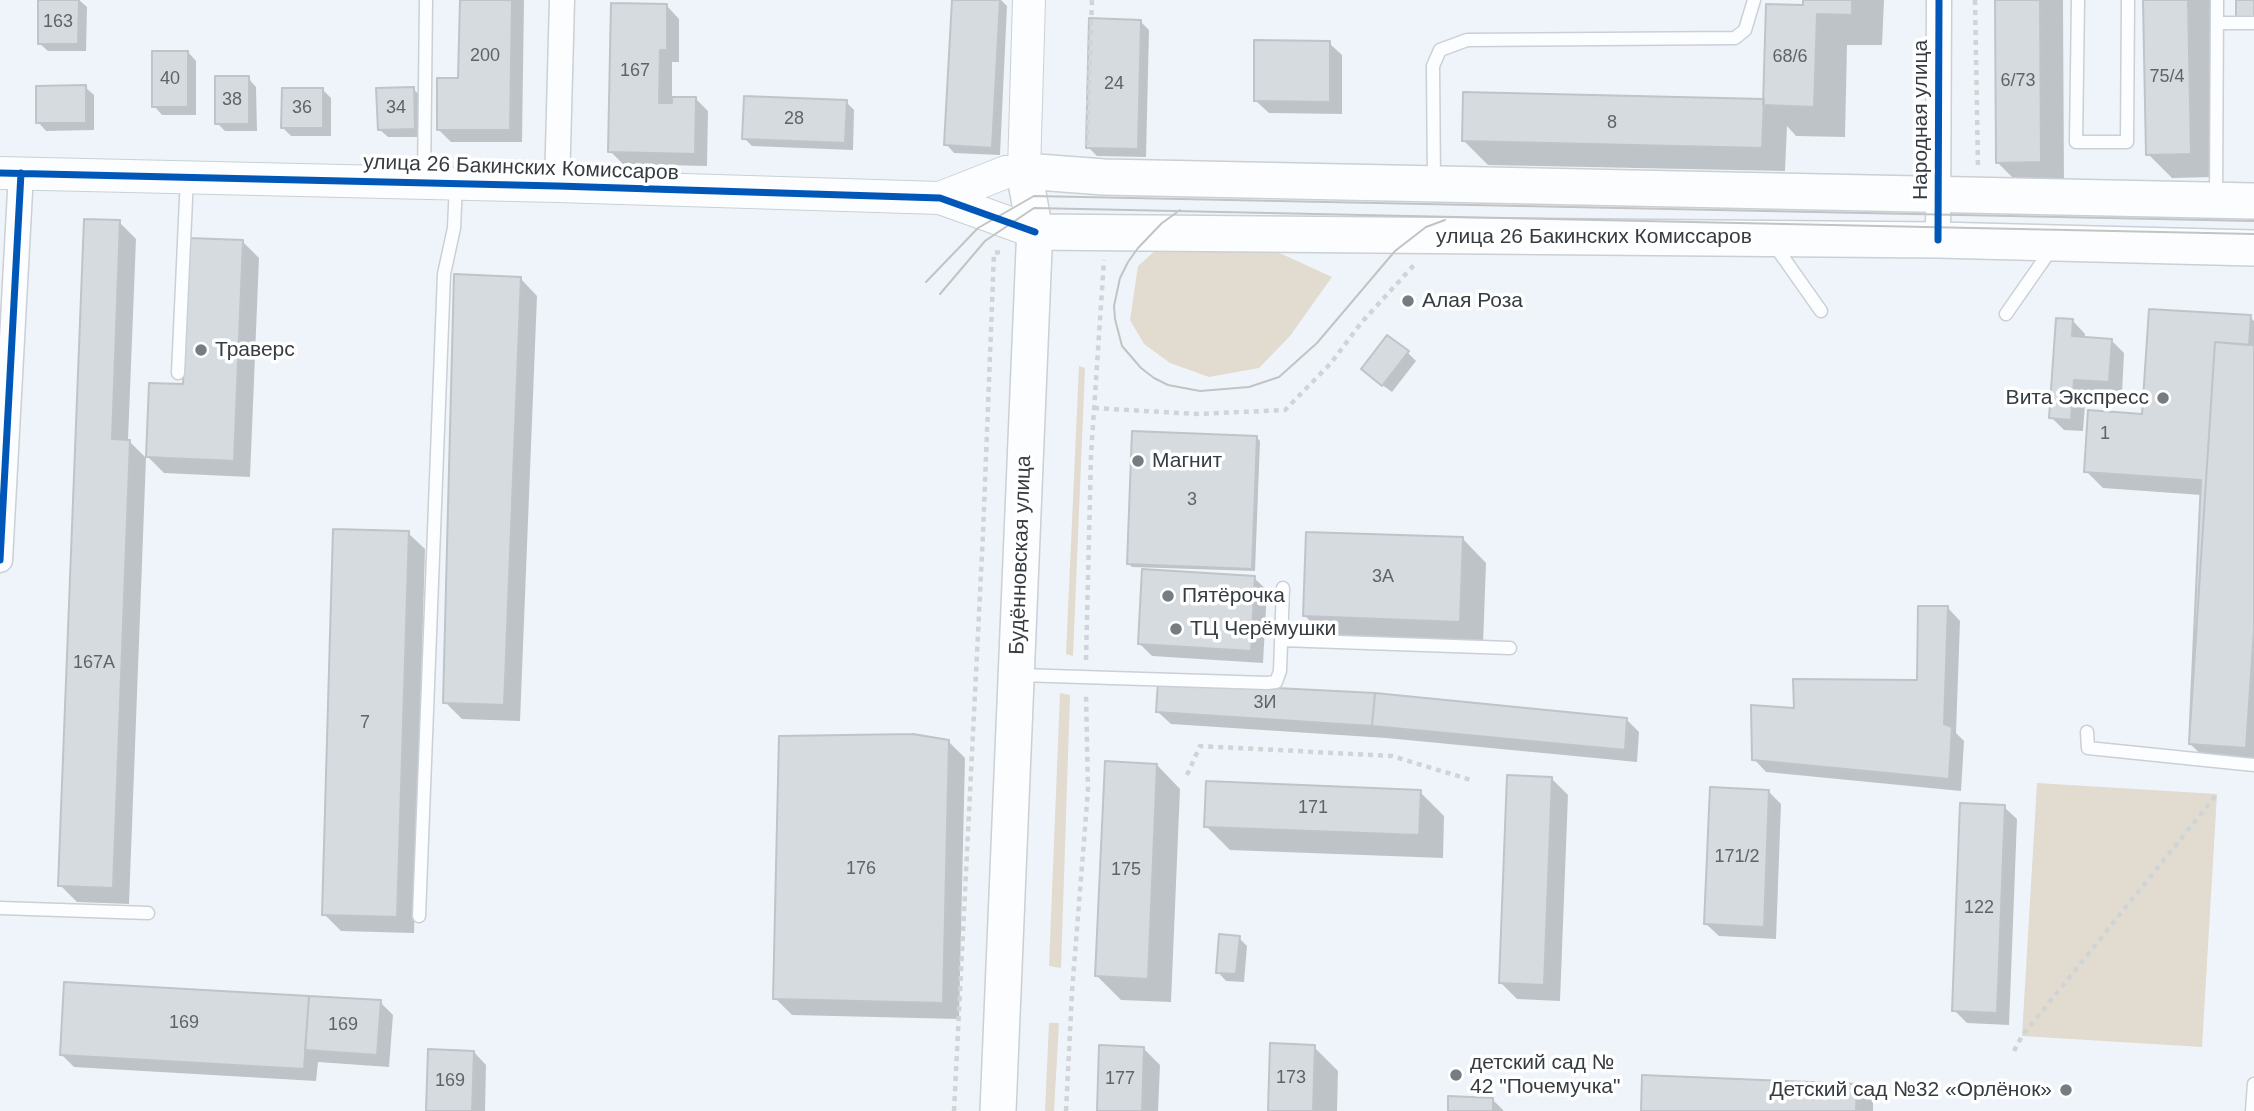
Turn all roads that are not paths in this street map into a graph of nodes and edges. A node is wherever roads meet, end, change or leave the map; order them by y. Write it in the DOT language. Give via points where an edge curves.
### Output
graph roads {
  1 [pos="426,0"];
  2 [pos="562,0"];
  3 [pos="1029,0"];
  4 [pos="1754,0"];
  5 [pos="1939,0"];
  6 [pos="2078,0"];
  7 [pos="2128,0"];
  8 [pos="2217,0"];
  9 [pos="2217,23"];
  10 [pos="2254,23"];
  11 [pos="1024,171"];
  12 [pos="11,173"];
  13 [pos="187,177"];
  14 [pos="424,182"];
  15 [pos="456,183"];
  16 [pos="1434,184"];
  17 [pos="556,186"];
  18 [pos="1938,193"];
  19 [pos="940,198"];
  20 [pos="2216,200"];
  21 [pos="2254,201"];
  22 [pos="1770,238"];
  23 [pos="1938,240"];
  24 [pos="1034,241"];
  25 [pos="2056,243"];
  26 [pos="2254,248"];
  27 [pos="1821,311"];
  28 [pos="2006,314"];
  29 [pos="178,373"];
  30 [pos="0,559"];
  31 [pos="1283,588"];
  32 [pos="1281,640"];
  33 [pos="1510,648"];
  34 [pos="1016,674"];
  35 [pos="2087,732"];
  36 [pos="2254,765"];
  37 [pos="0,908"];
  38 [pos="148,913"];
  39 [pos="419,916"];
  40 [pos="2254,1084"];
  41 [pos="998,1111"];
  42 [pos="2252,1111"];
  1 -- 14 [label="lane"];
  2 -- 17 [label="street"];
  3 -- 11 [label="street, Будённовская улица"];
  4 -- 16 [label="lane" via="1745,30 1735,38 1467,40 1440,50 1433,66"];
  5 -- 18 [label="street, Народная улица"];
  6 -- 7 [label="lane" via="2076,142 2127,142"];
  8 -- 9 [label="lane"];
  9 -- 10 [label="lane"];
  9 -- 20 [label="lane"];
  11 -- 16 [label="main road, улица 26 Бакинских Комиссаров"];
  11 -- 19 [label="street, улица 26 Бакинских Комиссаров" via="1006,172"];
  11 -- 24 [label="main road, Будённовская улица"];
  12 -- 13 [label="street, улица 26 Бакинских Комиссаров"];
  12 -- 30 [label="street"];
  13 -- 14 [label="street, улица 26 Бакинских Комиссаров"];
  13 -- 29 [label="lane"];
  14 -- 15 [label="street, улица 26 Бакинских Комиссаров"];
  15 -- 17 [label="street, улица 26 Бакинских Комиссаров"];
  15 -- 39 [label="lane" via="454,228 444,274"];
  16 -- 18 [label="main road, улица 26 Бакинских Комиссаров"];
  17 -- 19 [label="street, улица 26 Бакинских Комиссаров"];
  18 -- 20 [label="main road, улица 26 Бакинских Комиссаров"];
  18 -- 23 [label="street, Народная улица"];
  19 -- 24 [label="street, улица 26 Бакинских Комиссаров"];
  20 -- 21 [label="main road, улица 26 Бакинских Комиссаров"];
  22 -- 23 [label="main road, улица 26 Бакинских Комиссаров"];
  22 -- 24 [label="main road, улица 26 Бакинских Комиссаров" via="1104,232"];
  22 -- 27 [label="lane"];
  23 -- 25 [label="main road, улица 26 Бакинских Комиссаров"];
  24 -- 34 [label="main road, Будённовская улица"];
  25 -- 26 [label="main road, улица 26 Бакинских Комиссаров"];
  25 -- 28 [label="lane"];
  31 -- 32 [label="lane"];
  32 -- 33 [label="lane"];
  32 -- 34 [label="lane" via="1276,682"];
  34 -- 41 [label="main road, Будённовская улица"];
  35 -- 36 [label="lane" via="2088,748"];
  37 -- 38 [label="lane"];
  40 -- 42 [label="lane"];
}
